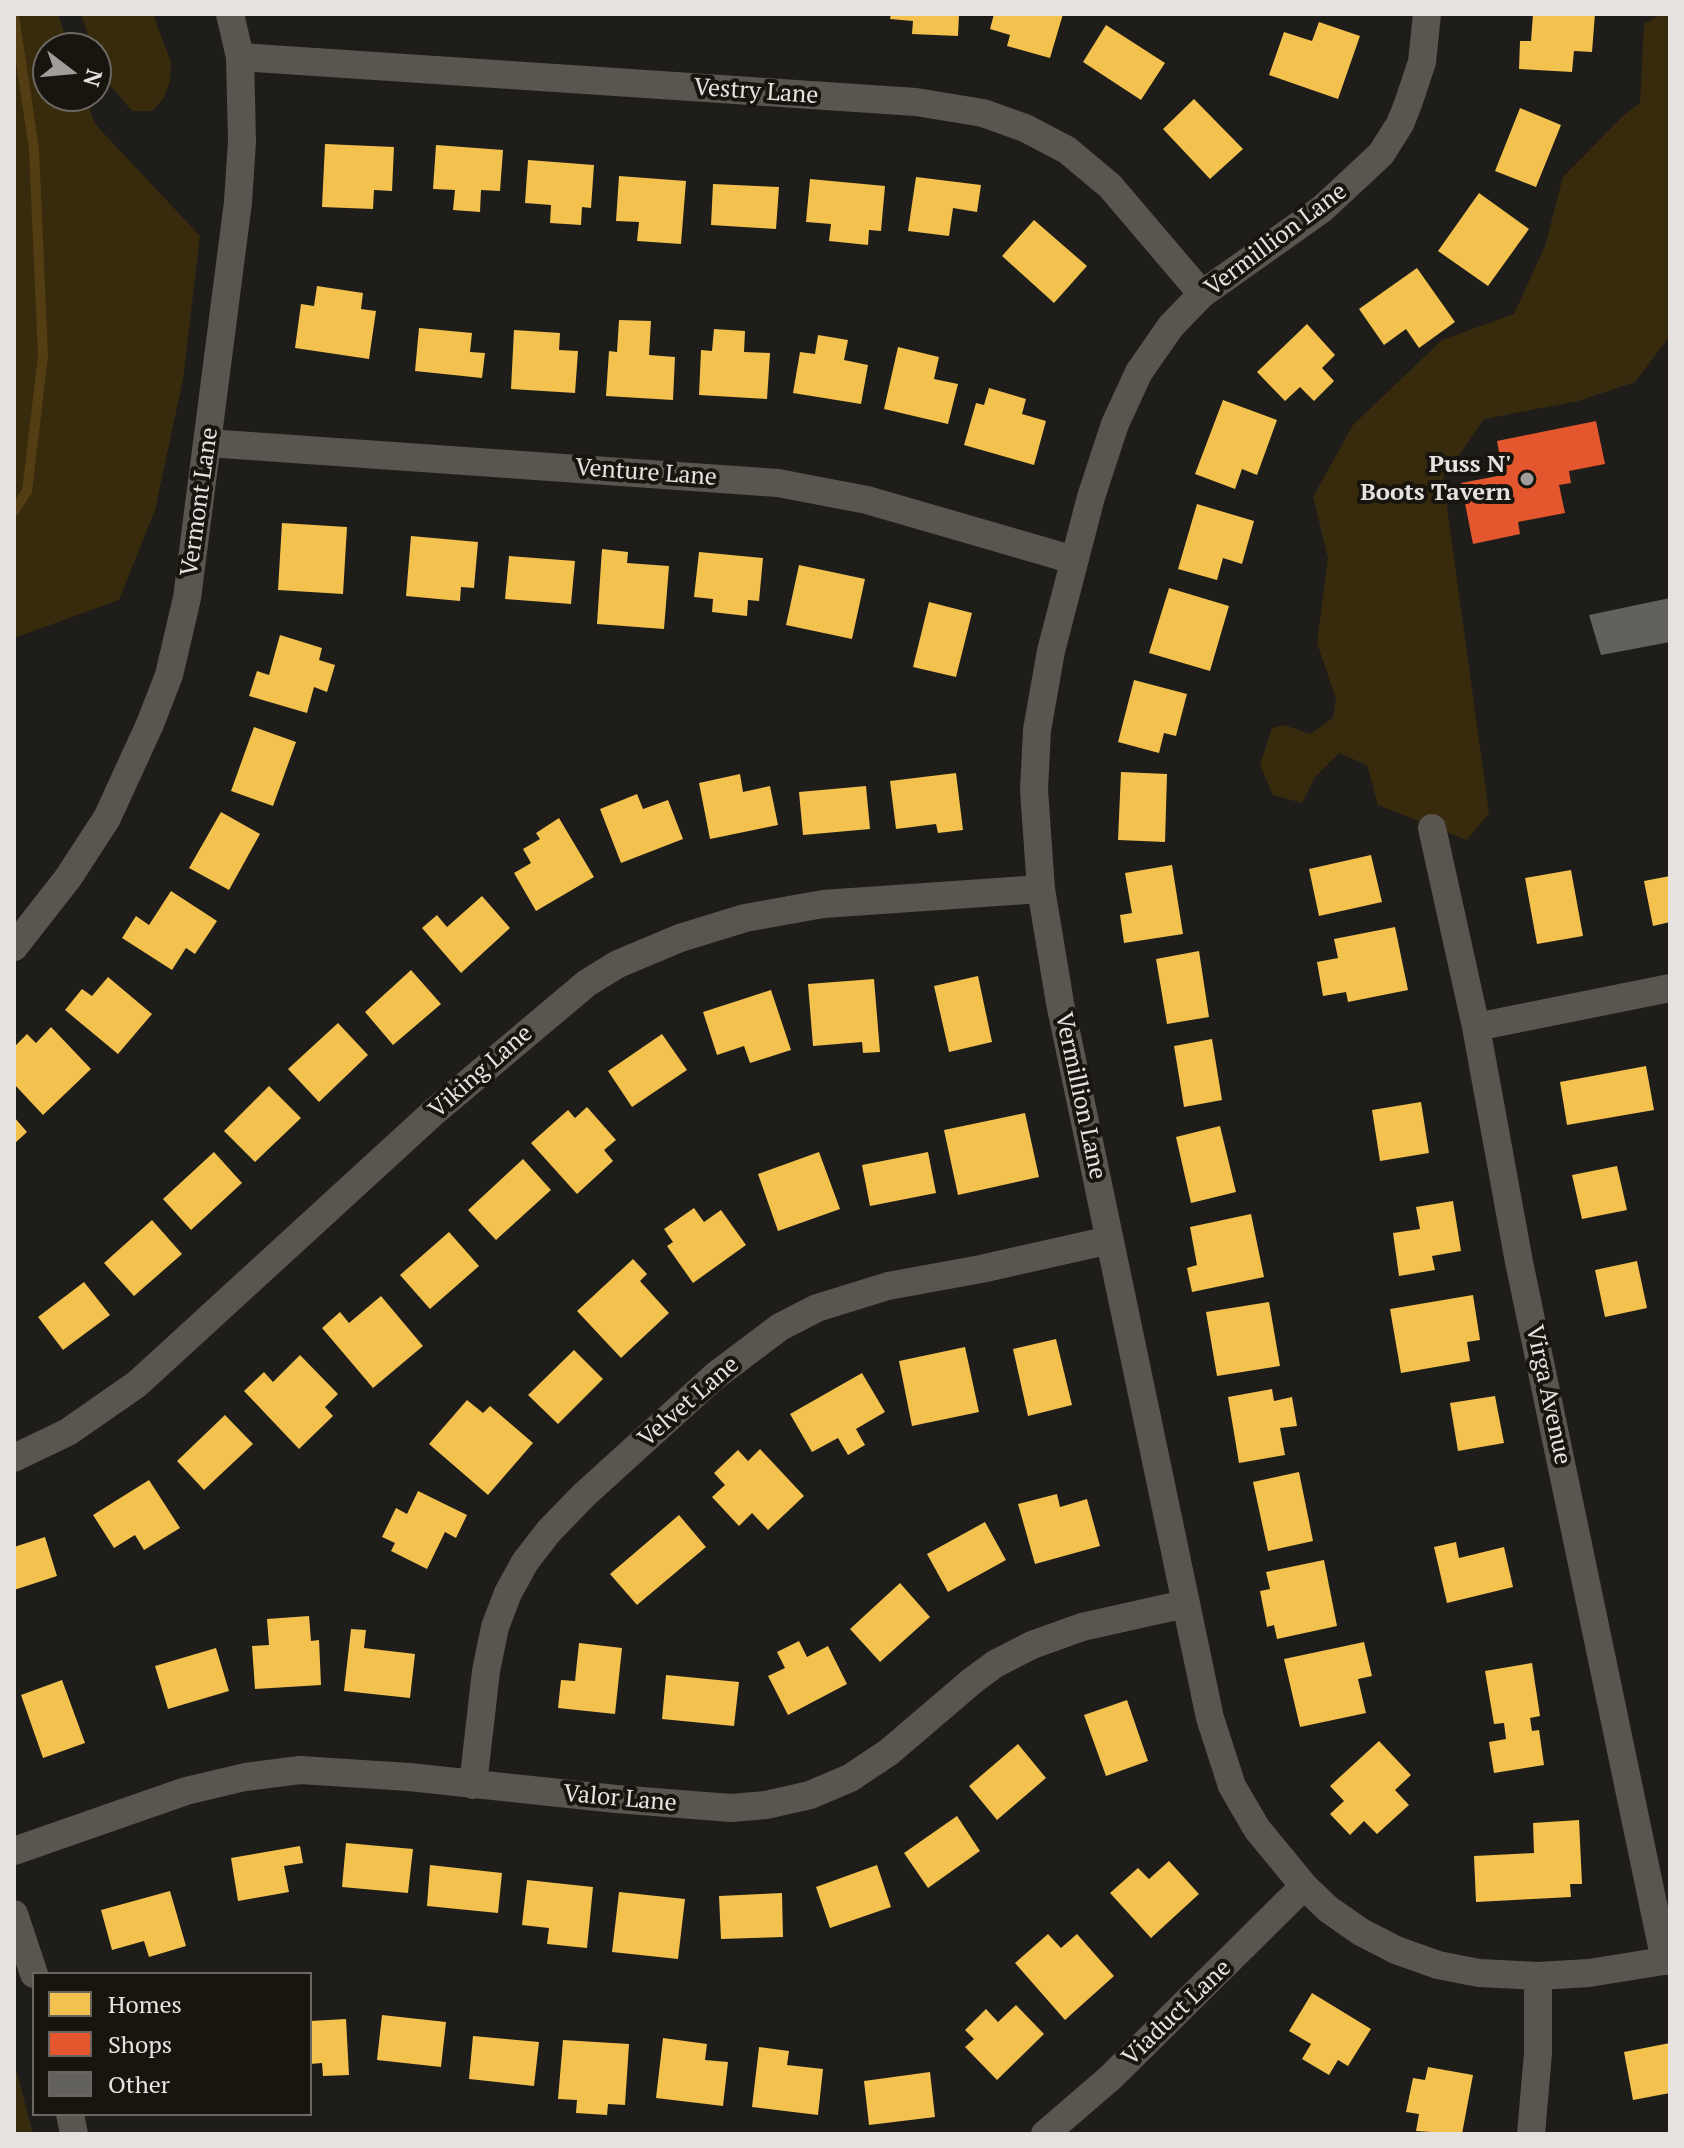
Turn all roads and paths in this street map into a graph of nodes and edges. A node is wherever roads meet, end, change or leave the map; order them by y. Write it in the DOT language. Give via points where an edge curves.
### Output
graph roads {
  1 [pos="230,14"];
  2 [pos="1427,14"];
  3 [pos="240,57"];
  4 [pos="1202,294"];
  5 [pos="208,443"];
  6 [pos="1074,560"];
  7 [pos="1432,828"];
  8 [pos="1041,889"];
  9 [pos="14,947"];
  10 [pos="1670,988"];
  11 [pos="1476,1027"];
  12 [pos="1110,1240"];
  13 [pos="14,1458"];
  14 [pos="1185,1604"];
  15 [pos="473,1785"];
  16 [pos="14,1851"];
  17 [pos="1304,1886"];
  18 [pos="14,1914"];
  19 [pos="1668,1961"];
  20 [pos="33,1972"];
  21 [pos="1538,1976"];
  22 [pos="1045,2134"];
  23 [pos="1531,2134"];
  1 -- 3 [label="street, Vermont Lane"];
  2 -- 4 [label="street, Vermillion Lane" via="1422,62 1400,124 1381,154 1322,209"];
  3 -- 4 [label="street, Vestry Lane" via="916,102 983,113 1067,150 1110,186"];
  3 -- 5 [label="street, Vermont Lane" via="238,202"];
  4 -- 6 [label="street, Vermillion Lane" via="1171,326 1139,372 1115,424"];
  5 -- 6 [label="street, Venture Lane" via="778,483 867,500"];
  5 -- 9 [label="street, Vermont Lane" via="187,598 155,712 107,818"];
  6 -- 8 [label="street, Vermillion Lane" via="1037,730 1034,790"];
  7 -- 11 [label="street, Virga Avenue"];
  8 -- 12 [label="street, Vermillion Lane"];
  8 -- 13 [label="street, Viking Lane" via="823,904 745,918 618,964 587,983 435,1111 137,1384 68,1432"];
  10 -- 11 [label="street"];
  11 -- 19 [label="street, Virga Avenue" via="1519,1262"];
  12 -- 14 [label="street, Vermillion Lane"];
  12 -- 15 [label="street, Velvet Lane" via="888,1286 817,1308 780,1327 715,1376 584,1495 525,1562 495,1627"];
  14 -- 15 [label="street, Valor Lane" via="1082,1627 1032,1645 972,1681 889,1752 850,1778 810,1795 731,1808"];
  14 -- 17 [label="street, Vermillion Lane" via="1210,1718 1232,1786 1257,1829"];
  15 -- 16 [label="street, Valor Lane" via="300,1770 245,1777 186,1791"];
  17 -- 21 [label="street, Vermillion Lane" via="1361,1932 1396,1950 1479,1973"];
  17 -- 22 [label="street, Viaduct Lane" via="1141,2049"];
  18 -- 20 [label="street"];
  19 -- 21 [label="street, Vermillion Lane"];
  21 -- 23 [label="street"];
}
